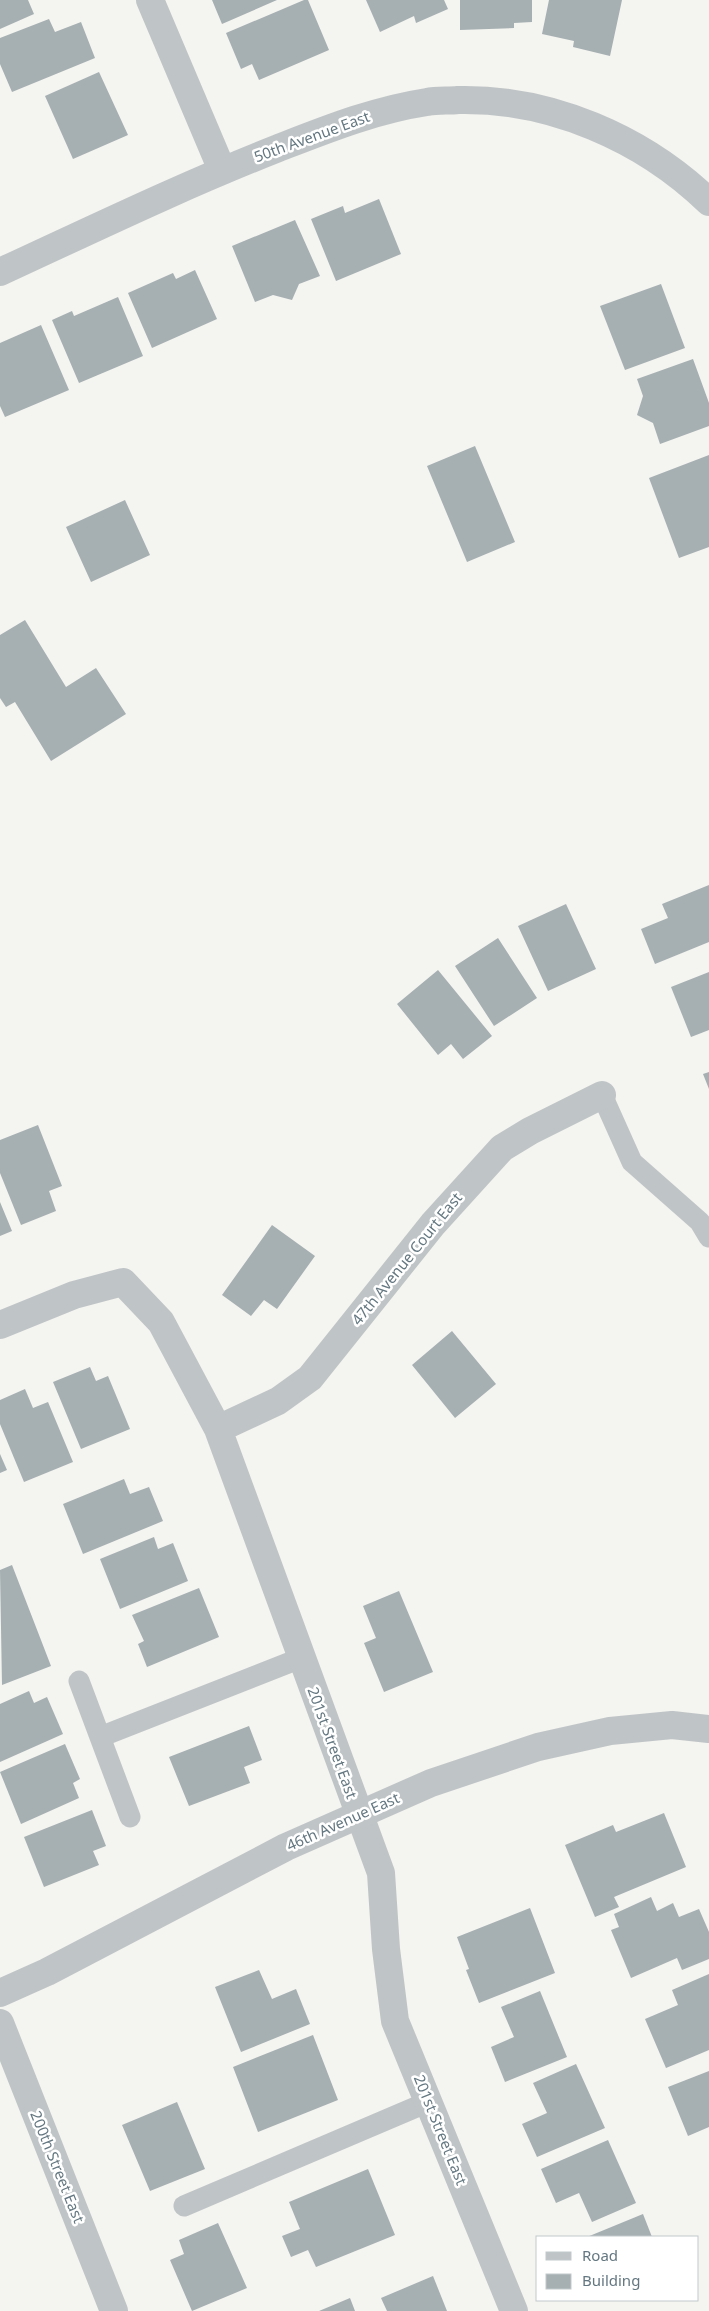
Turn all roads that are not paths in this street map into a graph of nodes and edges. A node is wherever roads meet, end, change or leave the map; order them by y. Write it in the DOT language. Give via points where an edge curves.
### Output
graph roads {
  1 [pos="150,0"];
  2 [pos="222,170"];
  3 [pos="709,202"];
  4 [pos="0,272"];
  5 [pos="602,1095"];
  6 [pos="709,1237"];
  7 [pos="0,1325"];
  8 [pos="218,1429"];
  9 [pos="301,1658"];
  10 [pos="79,1681"];
  11 [pos="709,1730"];
  12 [pos="100,1737"];
  13 [pos="358,1815"];
  14 [pos="130,1817"];
  15 [pos="0,1993"];
  16 [pos="0,2023"];
  17 [pos="428,2102"];
  18 [pos="184,2206"];
  19 [pos="114,2311"];
  20 [pos="514,2311"];
  1 -- 2 [label="street"];
  2 -- 3 [label="street, 50th Avenue East" via="353,119 428,101 488,100 547,110 602,129 651,156"];
  2 -- 4 [label="street, 50th Avenue East"];
  5 -- 6 [label="lane" via="632,1162 700,1222"];
  5 -- 8 [label="street, 47th Avenue Court East" via="502,1148 433,1224 310,1378 278,1401"];
  7 -- 8 [label="street, 201st Street East" via="74,1295 123,1282 161,1322"];
  8 -- 9 [label="street, 201st Street East"];
  9 -- 12 [label="lane"];
  9 -- 13 [label="street, 201st Street East"];
  10 -- 12 [label="lane"];
  11 -- 13 [label="street, 46th Avenue East" via="672,1724 610,1731 538,1747 431,1783"];
  12 -- 14 [label="lane"];
  13 -- 15 [label="street, 46th Avenue East" via="286,1847 47,1972"];
  13 -- 17 [label="street, 201st Street East" via="381,1873 395,2021"];
  16 -- 19 [label="street, 200th Street East"];
  17 -- 18 [label="lane"];
  17 -- 20 [label="street, 201st Street East"];
}
